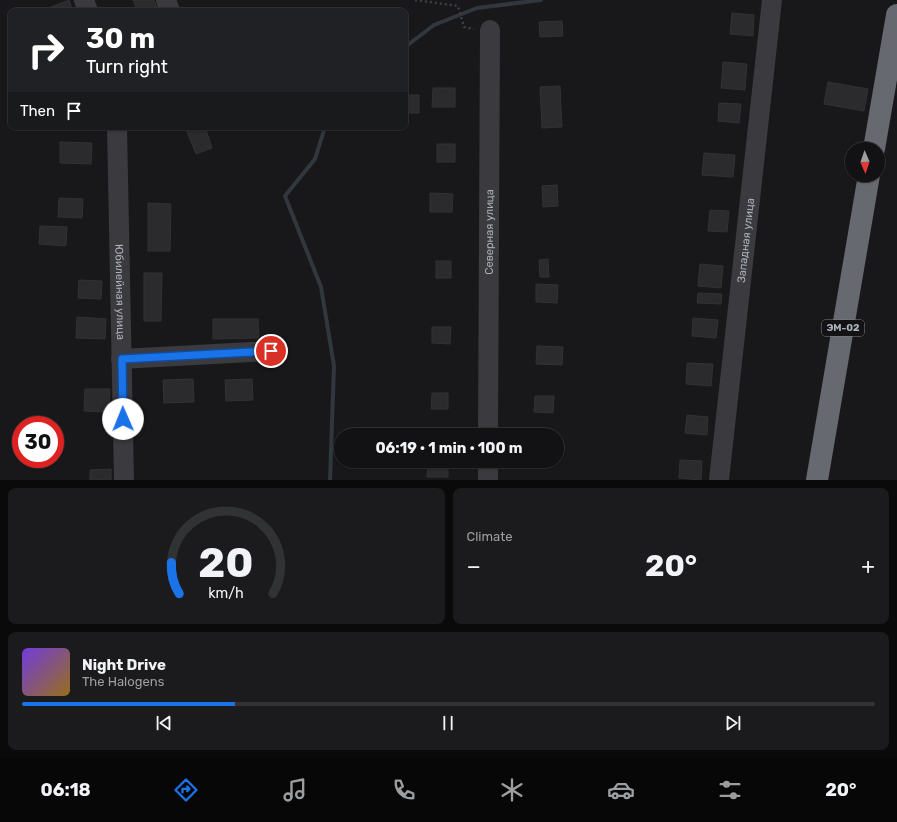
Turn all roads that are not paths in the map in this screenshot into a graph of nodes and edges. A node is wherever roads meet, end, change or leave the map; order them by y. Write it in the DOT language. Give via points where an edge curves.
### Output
graph roads {
  1 [pos="772,0"];
  2 [pos="897,15"];
  3 [pos="490,30"];
  4 [pos="117,130"];
  5 [pos="875,142"];
  6 [pos="868,182"];
  7 [pos="271,351"];
  8 [pos="122,359"];
  9 [pos="488,428"];
  10 [pos="488,468"];
  11 [pos="124,480"];
  12 [pos="488,480"];
  13 [pos="719,480"];
  14 [pos="817,480"];
  1 -- 13 [label="street, Западная улица"];
  2 -- 5 [label="highway"];
  3 -- 9 [label="street, Северная улица"];
  4 -- 8 [label="street, Юбилейная улица"];
  6 -- 14 [label="highway, ЭМ-02"];
  7 -- 8 [label="street"];
  8 -- 11 [label="street, Юбилейная улица"];
  10 -- 12 [label="street"];
}
